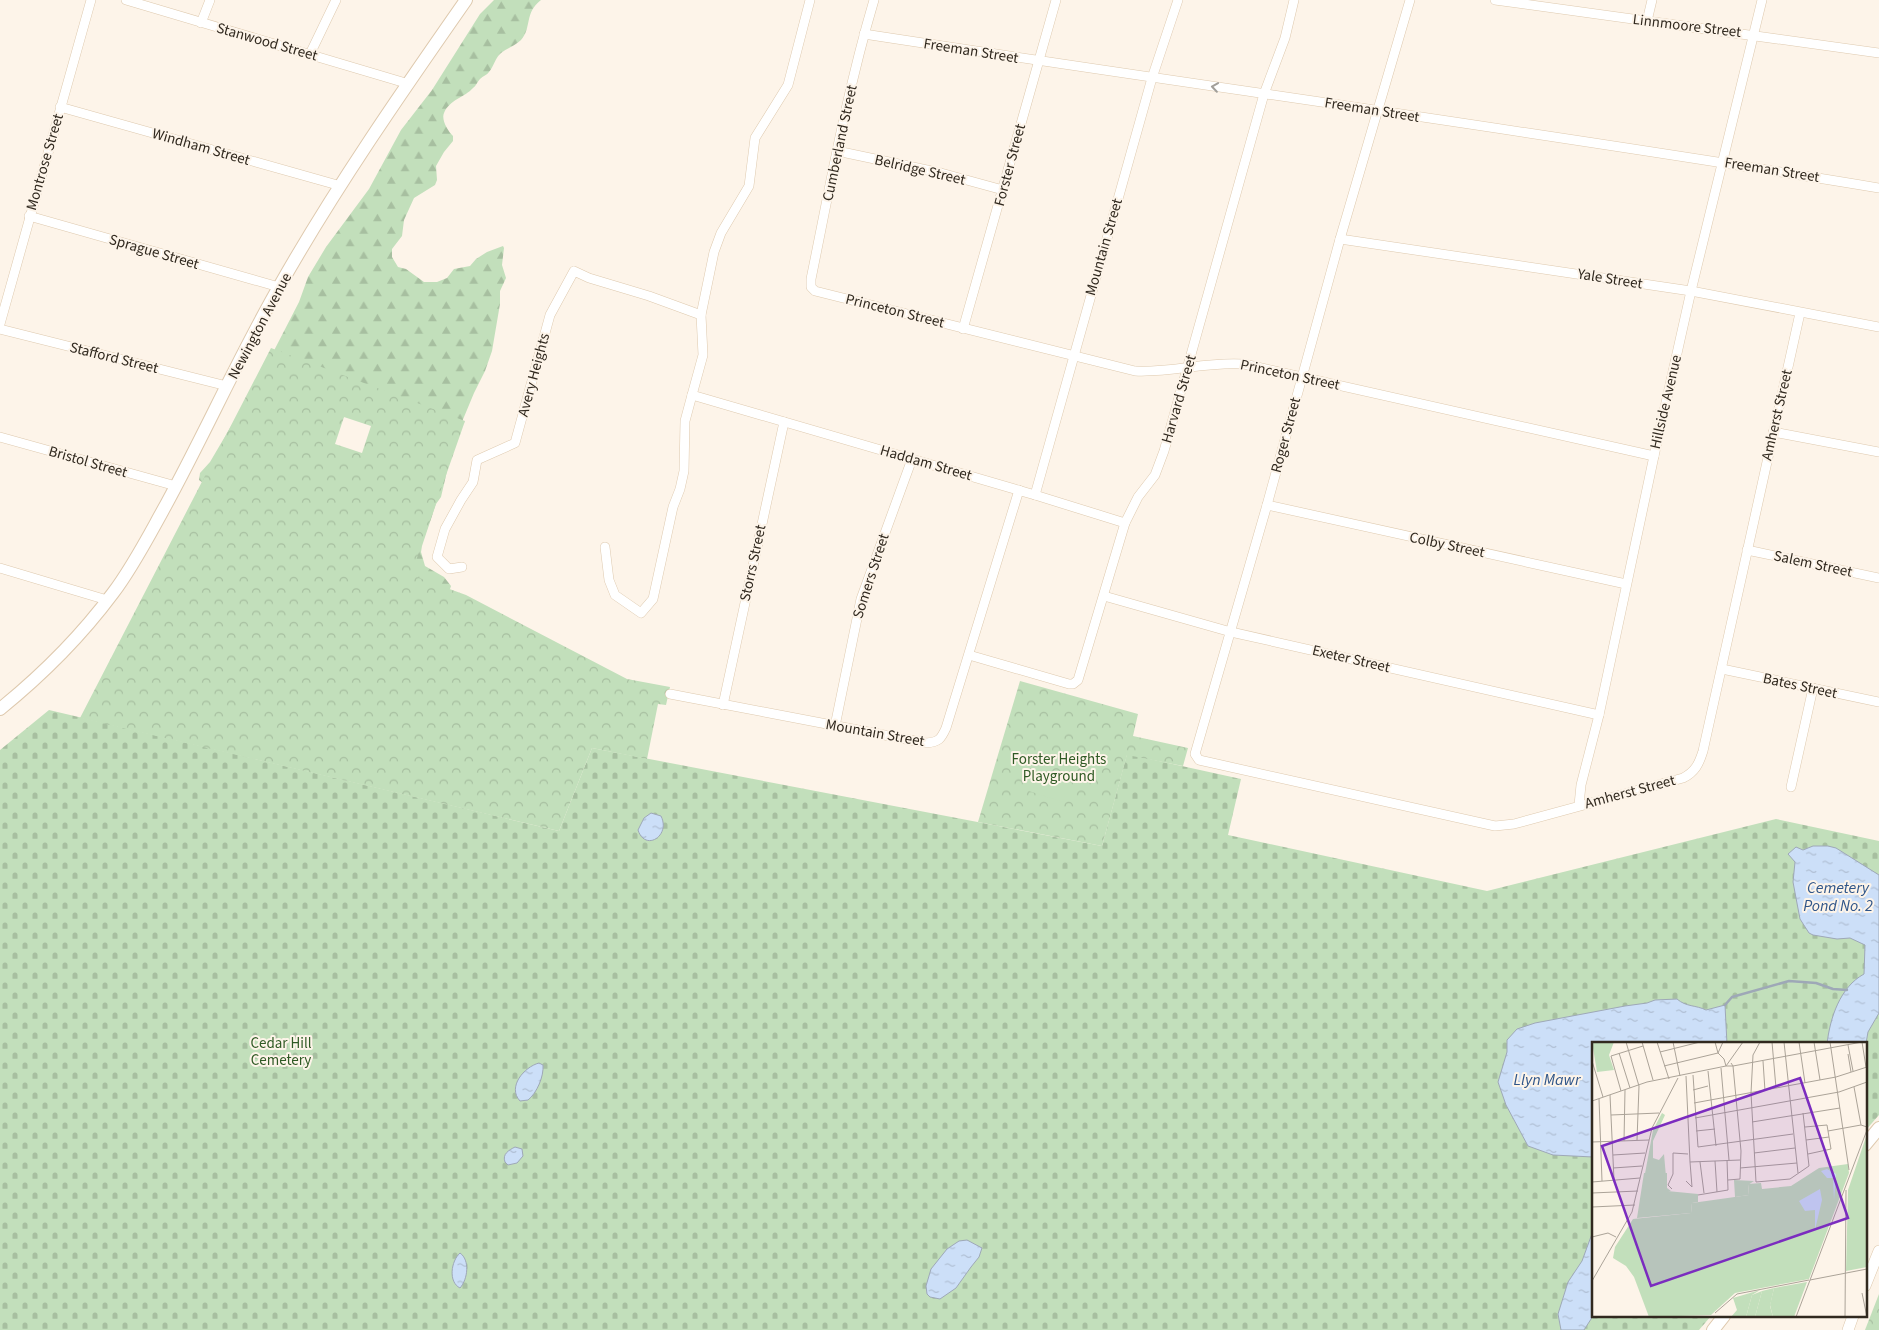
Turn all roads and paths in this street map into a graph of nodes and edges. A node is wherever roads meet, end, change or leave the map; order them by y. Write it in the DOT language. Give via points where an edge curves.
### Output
graph roads {
  1 [pos="91,0"];
  2 [pos="126,0"];
  3 [pos="210,0"];
  4 [pos="336,0"];
  5 [pos="466,0"];
  6 [pos="810,0"];
  7 [pos="874,0"];
  8 [pos="1056,0"];
  9 [pos="1178,0"];
  10 [pos="1294,0"];
  11 [pos="1410,0"];
  12 [pos="1495,0"];
  13 [pos="1652,0"];
  14 [pos="1762,0"];
  15 [pos="1544,4"];
  16 [pos="1647,21"];
  17 [pos="201,23"];
  18 [pos="864,34"];
  19 [pos="1754,35"];
  20 [pos="1879,53"];
  21 [pos="310,54"];
  22 [pos="1038,61"];
  23 [pos="1152,78"];
  24 [pos="409,84"];
  25 [pos="1264,94"];
  26 [pos="60,107"];
  27 [pos="1379,111"];
  28 [pos="837,151"];
  29 [pos="1722,162"];
  30 [pos="341,186"];
  31 [pos="1879,188"];
  32 [pos="1003,190"];
  33 [pos="29,216"];
  34 [pos="1340,238"];
  35 [pos="279,287"];
  36 [pos="812,287"];
  37 [pos="1692,291"];
  38 [pos="1800,313"];
  39 [pos="702,315"];
  40 [pos="0,324"];
  41 [pos="1879,327"];
  42 [pos="0,329"];
  43 [pos="963,329"];
  44 [pos="1073,356"];
  45 [pos="1188,367"];
  46 [pos="1302,376"];
  47 [pos="228,386"];
  48 [pos="692,395"];
  49 [pos="784,422"];
  50 [pos="1773,432"];
  51 [pos="0,437"];
  52 [pos="1879,452"];
  53 [pos="1654,456"];
  54 [pos="912,459"];
  55 [pos="176,486"];
  56 [pos="1019,490"];
  57 [pos="1036,495"];
  58 [pos="1267,505"];
  59 [pos="1125,523"];
  60 [pos="605,547"];
  61 [pos="1747,550"];
  62 [pos="462,567"];
  63 [pos="0,568"];
  64 [pos="1879,578"];
  65 [pos="1626,584"];
  66 [pos="1104,596"];
  67 [pos="107,600"];
  68 [pos="1230,632"];
  69 [pos="969,655"];
  70 [pos="1722,669"];
  71 [pos="1813,688"];
  72 [pos="670,694"];
  73 [pos="1879,702"];
  74 [pos="723,705"];
  75 [pos="0,709"];
  76 [pos="1599,714"];
  77 [pos="835,726"];
  78 [pos="1195,754"];
  79 [pos="1791,787"];
  80 [pos="1579,805"];
  81 [pos="1879,1128"];
  82 [pos="1866,1144"];
  83 [pos="1879,1251"];
  84 [pos="1866,1284"];
  85 [pos="1722,1318"];
  86 [pos="1853,1318"];
  87 [pos="1713,1330"];
  88 [pos="1848,1330"];
  1 -- 26 [label="street, Montrose Street"];
  2 -- 17 [label="street, Stanwood Street"];
  3 -- 17 [label="street"];
  4 -- 21 [label="street"];
  5 -- 24 [label="main road, Newington Avenue"];
  6 -- 39 [label="street" via="788,84 756,138 749,186 721,232 714,252"];
  7 -- 18 [label="street, Cumberland Street"];
  8 -- 22 [label="street, Forster Street"];
  9 -- 23 [label="street, Mountain Street"];
  10 -- 25 [label="street, Harvard Street" via="1285,38"];
  11 -- 27 [label="street, Roger Street"];
  12 -- 15 [label="street, Linnmoore Street"];
  13 -- 16 [label="street"];
  14 -- 19 [label="street, Hillside Avenue"];
  15 -- 16 [label="street, Linnmoore Street"];
  16 -- 19 [label="street, Linnmoore Street"];
  17 -- 21 [label="street, Stanwood Street"];
  18 -- 22 [label="street, Freeman Street"];
  18 -- 28 [label="street, Cumberland Street"];
  19 -- 20 [label="street, Linnmoore Street"];
  19 -- 29 [label="street, Hillside Avenue"];
  21 -- 24 [label="street, Stanwood Street"];
  22 -- 23 [label="street, Freeman Street"];
  22 -- 32 [label="street, Forster Street"];
  25 -- 23 [label="street, Freeman Street, one-way"];
  23 -- 44 [label="street, Mountain Street"];
  24 -- 30 [label="main road, Newington Avenue"];
  25 -- 27 [label="street, Freeman Street"];
  25 -- 45 [label="street, Harvard Street"];
  26 -- 30 [label="street, Windham Street"];
  26 -- 33 [label="street, Montrose Street"];
  27 -- 29 [label="street, Freeman Street"];
  27 -- 34 [label="street, Roger Street"];
  28 -- 32 [label="street, Belridge Street"];
  28 -- 36 [label="street, Cumberland Street"];
  29 -- 31 [label="street, Freeman Street"];
  29 -- 37 [label="street, Hillside Avenue"];
  30 -- 35 [label="main road, Newington Avenue"];
  32 -- 43 [label="street, Forster Street"];
  33 -- 35 [label="street, Sprague Street"];
  33 -- 40 [label="street, Montrose Street"];
  34 -- 37 [label="street, Yale Street"];
  34 -- 46 [label="street, Roger Street"];
  35 -- 47 [label="main road, Newington Avenue"];
  36 -- 43 [label="street, Princeton Street" via="816,291"];
  37 -- 38 [label="street, Yale Street"];
  37 -- 53 [label="street, Hillside Avenue"];
  38 -- 41 [label="street, Yale Street"];
  38 -- 50 [label="street, Amherst Street"];
  39 -- 48 [label="street" via="703,355"];
  39 -- 62 [label="street, Avery Heights" via="574,271 550,315 515,443 477,460 473,482 445,529 437,557 449,569"];
  42 -- 47 [label="street, Stafford Street"];
  43 -- 44 [label="street, Princeton Street"];
  44 -- 45 [label="street, Princeton Street" via="1135,372"];
  44 -- 57 [label="street, Mountain Street"];
  45 -- 46 [label="street, Princeton Street" via="1244,364"];
  45 -- 59 [label="street, Harvard Street" via="1155,475 1138,497"];
  46 -- 53 [label="street, Princeton Street"];
  46 -- 58 [label="street, Roger Street"];
  47 -- 55 [label="main road, Newington Avenue"];
  48 -- 49 [label="street, Haddam Street"];
  48 -- 60 [label="street" via="684,421 684,471 680,489 673,507 653,599 640,613 615,594 609,580"];
  49 -- 54 [label="street, Haddam Street"];
  49 -- 74 [label="street, Storrs Street"];
  50 -- 52 [label="street"];
  50 -- 61 [label="street, Amherst Street"];
  51 -- 55 [label="street, Bristol Street"];
  53 -- 65 [label="street, Hillside Avenue"];
  54 -- 56 [label="street, Haddam Street"];
  54 -- 77 [label="street, Somers Street" via="861,598"];
  55 -- 67 [label="main road, Newington Avenue" via="142,548"];
  56 -- 57 [label="street, Haddam Street"];
  56 -- 69 [label="street, Mountain Street"];
  57 -- 59 [label="street, Haddam Street"];
  58 -- 65 [label="street, Colby Street"];
  58 -- 68 [label="street, Roger Street"];
  59 -- 66 [label="street, Harvard Street"];
  61 -- 64 [label="street, Salem Street"];
  61 -- 70 [label="street, Amherst Street"];
  63 -- 67 [label="street"];
  65 -- 76 [label="street, Hillside Avenue"];
  66 -- 68 [label="street, Exeter Street"];
  66 -- 69 [label="street, Harvard Street" via="1079,677 1073,684"];
  67 -- 75 [label="main road, Newington Avenue" via="60,654"];
  68 -- 76 [label="street, Exeter Street"];
  68 -- 78 [label="street, Roger Street"];
  69 -- 77 [label="street, Mountain Street" via="946,728 936,743"];
  70 -- 71 [label="street, Bates Street"];
  70 -- 80 [label="street, Amherst Street" via="1703,751 1694,772 1683,778"];
  71 -- 73 [label="street, Bates Street"];
  71 -- 79 [label="street"];
  72 -- 74 [label="street, Mountain Street"];
  74 -- 77 [label="street, Mountain Street"];
  76 -- 80 [label="street, Hillside Avenue" via="1581,784"];
  78 -- 80 [label="street, Amherst Street" via="1199,760 1494,826 1514,824"];
  81 -- 82 [label="main road"];
  83 -- 84 [label="street"];
  85 -- 87 [label="main road"];
  86 -- 88 [label="street"];
}
